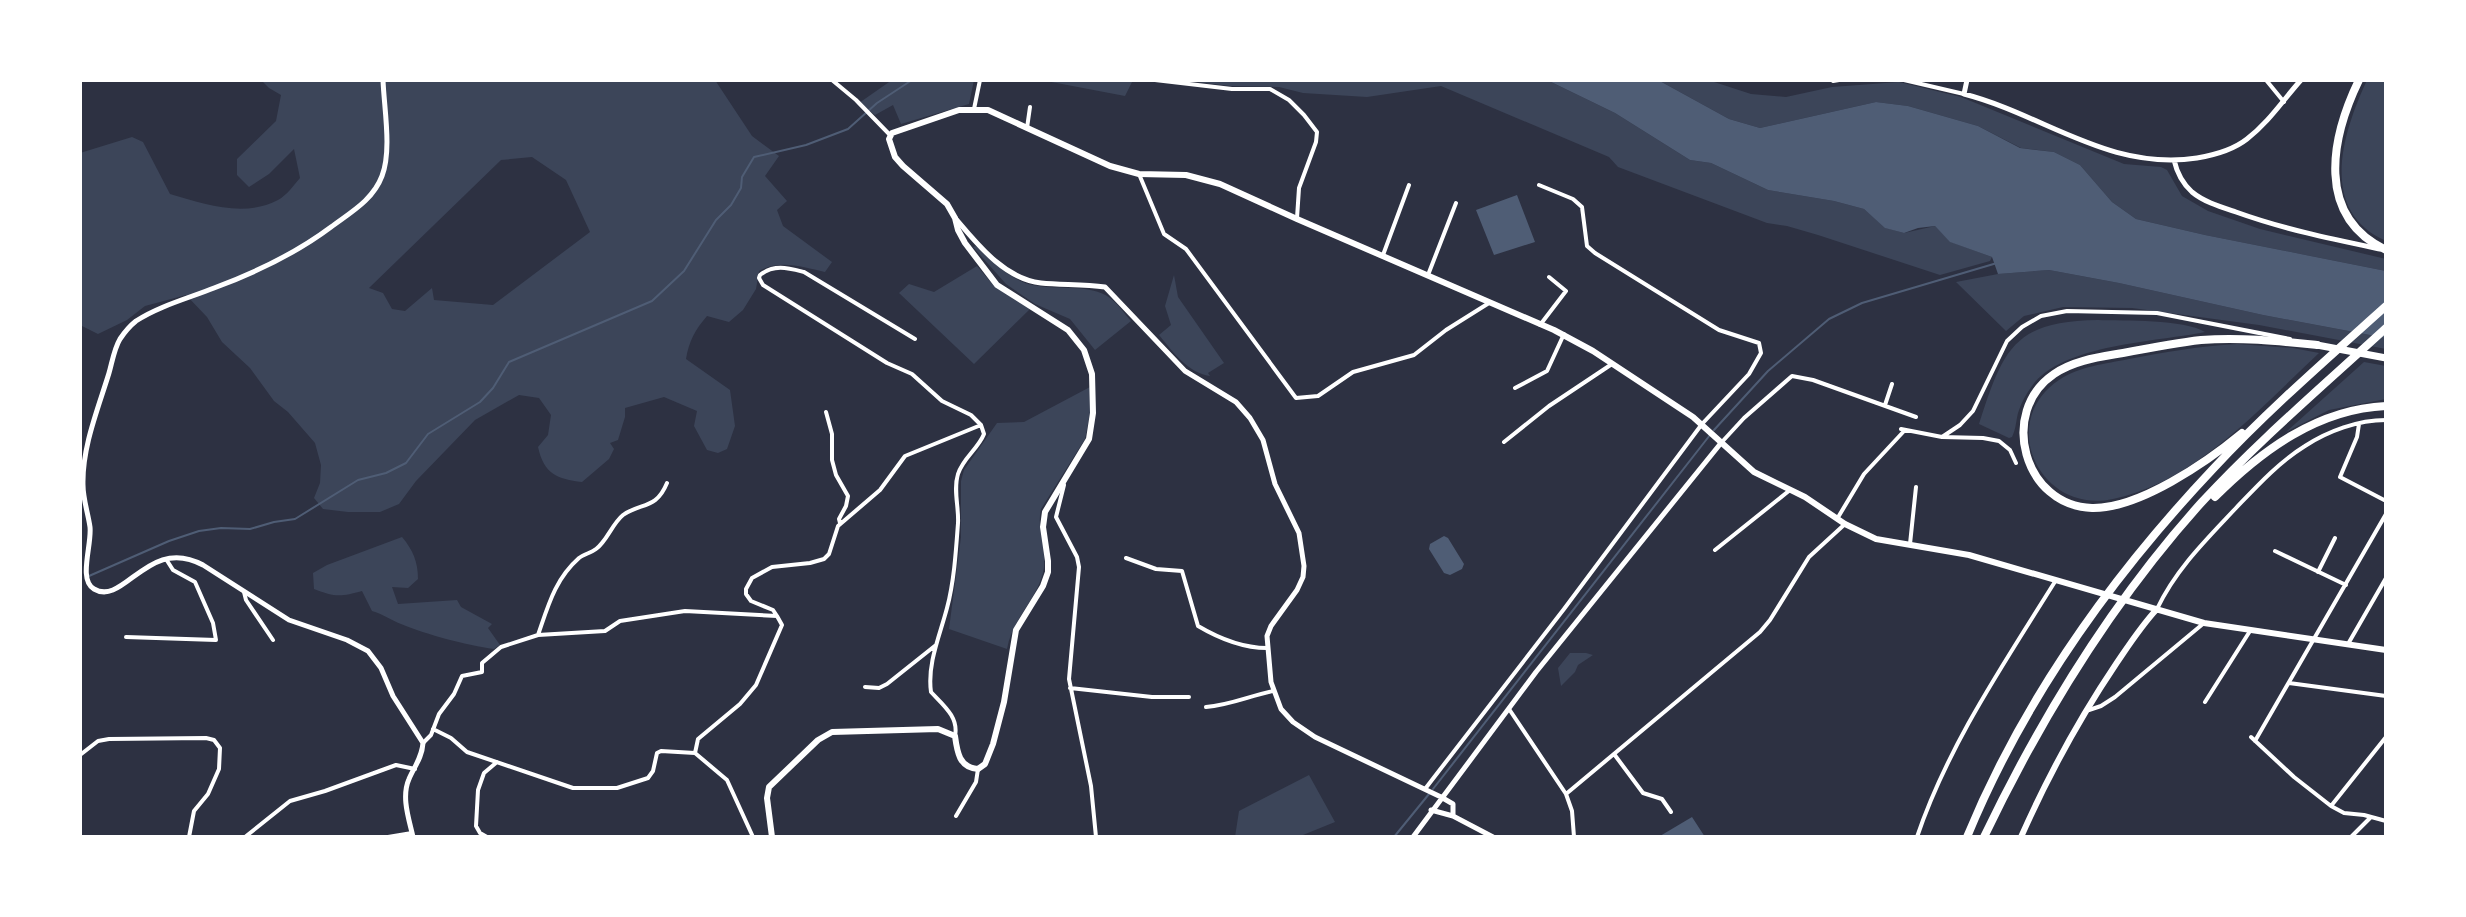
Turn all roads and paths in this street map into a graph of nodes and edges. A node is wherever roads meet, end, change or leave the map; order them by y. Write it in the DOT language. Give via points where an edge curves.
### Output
graph roads {
  1 [pos="383,80"];
  2 [pos="832,80"];
  3 [pos="980,80"];
  4 [pos="1155,80"];
  5 [pos="1904,80"];
  6 [pos="1967,80"];
  7 [pos="2266,80"];
  8 [pos="2301,80"];
  9 [pos="2359,80"];
  10 [pos="1964,94"];
  11 [pos="2284,102"];
  12 [pos="1030,107"];
  13 [pos="974,109"];
  14 [pos="1027,128"];
  15 [pos="890,135"];
  16 [pos="2174,160"];
  17 [pos="1139,174"];
  18 [pos="1409,185"];
  19 [pos="1539,185"];
  20 [pos="1456,203"];
  21 [pos="955,218"];
  22 [pos="1297,219"];
  23 [pos="2386,250"];
  24 [pos="1383,255"];
  25 [pos="1428,276"];
  26 [pos="1549,277"];
  27 [pos="1489,303"];
  28 [pos="2386,306"];
  29 [pos="1540,325"];
  30 [pos="2386,328"];
  31 [pos="1564,334"];
  32 [pos="915,339"];
  33 [pos="2317,345"];
  34 [pos="2386,358"];
  35 [pos="1612,364"];
  36 [pos="1892,384"];
  37 [pos="1515,388"];
  38 [pos="2283,400"];
  39 [pos="1885,405"];
  40 [pos="2386,406"];
  41 [pos="826,412"];
  42 [pos="1916,417"];
  43 [pos="2386,420"];
  44 [pos="2359,424"];
  45 [pos="981,425"];
  46 [pos="1704,426"];
  47 [pos="1942,437"];
  48 [pos="1504,442"];
  49 [pos="1719,442"];
  50 [pos="2016,463"];
  51 [pos="1064,482"];
  52 [pos="667,483"];
  53 [pos="1916,487"];
  54 [pos="1790,490"];
  55 [pos="2386,501"];
  56 [pos="2386,514"];
  57 [pos="1837,519"];
  58 [pos="841,523"];
  59 [pos="1845,524"];
  60 [pos="2335,538"];
  61 [pos="1910,546"];
  62 [pos="1715,550"];
  63 [pos="2275,551"];
  64 [pos="2155,557"];
  65 [pos="1126,558"];
  66 [pos="166,559"];
  67 [pos="2318,572"];
  68 [pos="2386,578"];
  69 [pos="2056,580"];
  70 [pos="2346,585"];
  71 [pos="2378,591"];
  72 [pos="244,592"];
  73 [pos="2386,593"];
  74 [pos="2157,609"];
  75 [pos="777,616"];
  76 [pos="2204,623"];
  77 [pos="2250,631"];
  78 [pos="538,635"];
  79 [pos="126,637"];
  80 [pos="2314,639"];
  81 [pos="273,640"];
  82 [pos="2348,644"];
  83 [pos="937,645"];
  84 [pos="1268,648"];
  85 [pos="2386,650"];
  86 [pos="2288,683"];
  87 [pos="865,687"];
  88 [pos="1070,688"];
  89 [pos="1273,691"];
  90 [pos="2386,696"];
  91 [pos="1189,697"];
  92 [pos="2205,702"];
  93 [pos="1206,707"];
  94 [pos="1509,709"];
  95 [pos="2085,711"];
  96 [pos="433,729"];
  97 [pos="955,736"];
  98 [pos="2386,737"];
  99 [pos="423,743"];
  100 [pos="695,753"];
  101 [pos="1614,754"];
  102 [pos="80,755"];
  103 [pos="497,762"];
  104 [pos="415,769"];
  105 [pos="978,769"];
  106 [pos="1424,790"];
  107 [pos="1566,794"];
  108 [pos="1441,797"];
  109 [pos="2331,806"];
  110 [pos="1431,810"];
  111 [pos="1671,812"];
  112 [pos="956,816"];
  113 [pos="1453,816"];
  114 [pos="2371,817"];
  115 [pos="2386,821"];
  116 [pos="413,835"];
  117 [pos="189,837"];
  118 [pos="245,837"];
  119 [pos="388,837"];
  120 [pos="487,837"];
  121 [pos="753,837"];
  122 [pos="772,837"];
  123 [pos="1096,837"];
  124 [pos="1413,837"];
  125 [pos="1493,837"];
  126 [pos="1574,837"];
  127 [pos="1917,837"];
  128 [pos="1967,837"];
  129 [pos="1984,837"];
  130 [pos="2021,837"];
  131 [pos="2351,837"];
  1 -- 66 [label="street" via="386,162 378,185 363,203 303,248 151,313 119,340 87,444 83,485 91,543 86,579 95,590 110,591"];
  2 -- 15 [label="street"];
  3 -- 13 [label="street"];
  4 -- 22 [label="street" via="1270,89 1289,100 1317,132 1299,188"];
  5 -- 10 [label="street"];
  6 -- 10 [label="street"];
  7 -- 11 [label="street"];
  8 -- 11 [label="street"];
  9 -- 23 [label="highway" via="2338,138 2337,195 2354,226"];
  10 -- 16 [label="street" via="2112,152"];
  11 -- 16 [label="street" via="2234,148"];
  12 -- 14 [label="street"];
  13 -- 14 [label="main road"];
  13 -- 15 [label="main road" via="943,114"];
  14 -- 17 [label="main road"];
  15 -- 21 [label="main road" via="895,157 947,204"];
  16 -- 23 [label="street" via="2184,184 2214,204 2286,228"];
  17 -- 22 [label="main road" via="1202,178"];
  17 -- 27 [label="street" via="1164,234 1186,249 1296,398 1318,396 1353,372 1414,355"];
  18 -- 24 [label="street"];
  19 -- 46 [label="street" via="1580,204 1587,246 1595,253 1719,330 1761,345 1758,361"];
  20 -- 25 [label="street"];
  21 -- 51 [label="main road" via="965,243 997,285 1068,330 1090,364 1094,392 1089,439"];
  21 -- 84 [label="street" via="1014,275 1039,283 1105,287 1185,371 1227,395 1250,418 1299,533 1303,560 1301,582 1271,626"];
  22 -- 24 [label="main road"];
  24 -- 25 [label="main road"];
  25 -- 27 [label="main road"];
  26 -- 29 [label="street" via="1566,291"];
  27 -- 29 [label="main road"];
  28 -- 38 [label="highway"];
  29 -- 31 [label="main road"];
  30 -- 64 [label="highway" via="2257,446"];
  31 -- 35 [label="main road"];
  31 -- 37 [label="street" via="1547,371"];
  32 -- 45 [label="street" via="804,272 777,267 760,275 763,285 912,374"];
  33 -- 34 [label="main road"];
  33 -- 38 [label="highway" via="2202,340 2074,364 2040,386 2025,417 2024,446 2032,470 2055,496 2080,507 2107,507 2203,463"];
  33 -- 47 [label="street" via="2157,313 2067,311 2041,316 2007,341 1973,411"];
  35 -- 46 [label="main road"];
  35 -- 48 [label="street"];
  36 -- 39 [label="street"];
  38 -- 128 [label="highway" via="2187,496 2095,612 2013,741"];
  39 -- 42 [label="street"];
  39 -- 49 [label="street" via="1792,376"];
  40 -- 64 [label="highway" via="2340,413 2268,451"];
  41 -- 58 [label="street" via="832,460 848,496"];
  43 -- 44 [label="street"];
  44 -- 55 [label="street" via="2340,477"];
  44 -- 74 [label="street" via="2311,442 2272,472 2188,559"];
  45 -- 58 [label="street" via="905,456 880,490"];
  45 -- 83 [label="street" via="980,444 958,473 955,486 955,551"];
  46 -- 49 [label="main road"];
  46 -- 106 [label="street"];
  47 -- 50 [label="street" via="1999,441"];
  47 -- 57 [label="street" via="1903,429 1864,474"];
  49 -- 54 [label="main road" via="1751,470"];
  49 -- 94 [label="street"];
  51 -- 88 [label="street" via="1056,517 1079,567"];
  51 -- 105 [label="main road" via="1043,519 1045,580 1016,630 993,744"];
  52 -- 78 [label="street" via="663,493 647,506 625,513 597,549 580,557 553,589"];
  53 -- 61 [label="street"];
  54 -- 57 [label="main road"];
  54 -- 62 [label="street"];
  56 -- 70 [label="street"];
  57 -- 59 [label="main road"];
  58 -- 75 [label="street" via="824,559 772,567 752,578 746,594"];
  59 -- 61 [label="main road" via="1876,539"];
  59 -- 101 [label="street" via="1806,561 1760,632"];
  60 -- 67 [label="street"];
  61 -- 69 [label="main road" via="1969,555"];
  63 -- 67 [label="street"];
  64 -- 129 [label="highway" via="2079,663"];
  65 -- 84 [label="street" via="1182,571 1198,626 1237,644"];
  66 -- 72 [label="street" via="198,562"];
  66 -- 79 [label="street" via="173,570 195,582 216,640"];
  67 -- 70 [label="street"];
  68 -- 71 [label="street"];
  69 -- 74 [label="main road"];
  69 -- 127 [label="street" via="1959,741"];
  70 -- 80 [label="street"];
  71 -- 73 [label="street"];
  71 -- 82 [label="street"];
  72 -- 81 [label="street"];
  72 -- 99 [label="street" via="296,623 368,651"];
  74 -- 76 [label="main road"];
  74 -- 95 [label="main road"];
  75 -- 78 [label="street" via="685,611 620,621 605,631"];
  75 -- 100 [label="street" via="782,625 756,685 698,739"];
  76 -- 77 [label="main road"];
  76 -- 95 [label="street" via="2115,697"];
  77 -- 80 [label="main road"];
  77 -- 92 [label="street"];
  78 -- 96 [label="street" via="501,647 482,663 482,672 462,676"];
  80 -- 82 [label="main road"];
  80 -- 86 [label="street"];
  82 -- 85 [label="main road"];
  83 -- 87 [label="street" via="887,684"];
  83 -- 97 [label="street" via="931,692 952,714"];
  84 -- 89 [label="street"];
  86 -- 90 [label="street"];
  86 -- 109 [label="street" via="2253,739"];
  88 -- 91 [label="street"];
  88 -- 123 [label="street"];
  89 -- 93 [label="street" via="1232,705"];
  89 -- 106 [label="street" via="1286,716 1303,730"];
  94 -- 107 [label="street"];
  94 -- 108 [label="street"];
  95 -- 130 [label="main road"];
  96 -- 99 [label="street"];
  96 -- 103 [label="street" via="467,752"];
  97 -- 105 [label="main road" via="963,763"];
  97 -- 122 [label="main road" via="938,729 842,730 826,735 767,792"];
  98 -- 109 [label="street"];
  99 -- 104 [label="street"];
  100 -- 103 [label="street" via="661,751 648,778 611,788 573,788"];
  100 -- 121 [label="street" via="727,780"];
  101 -- 107 [label="street"];
  101 -- 111 [label="street" via="1643,793 1662,799"];
  102 -- 117 [label="street" via="109,739 214,740 220,748 219,769 194,811"];
  103 -- 120 [label="street" via="484,773 478,790 476,826"];
  104 -- 116 [label="street" via="406,793"];
  104 -- 118 [label="street" via="396,765 290,801"];
  105 -- 112 [label="street"];
  106 -- 108 [label="street"];
  107 -- 126 [label="street"];
  108 -- 110 [label="street"];
  108 -- 113 [label="street" via="1453,804"];
  109 -- 114 [label="street"];
  110 -- 113 [label="street"];
  110 -- 124 [label="street"];
  113 -- 125 [label="street"];
  114 -- 115 [label="street"];
  114 -- 131 [label="street"];
  116 -- 119 [label="street"];
}
